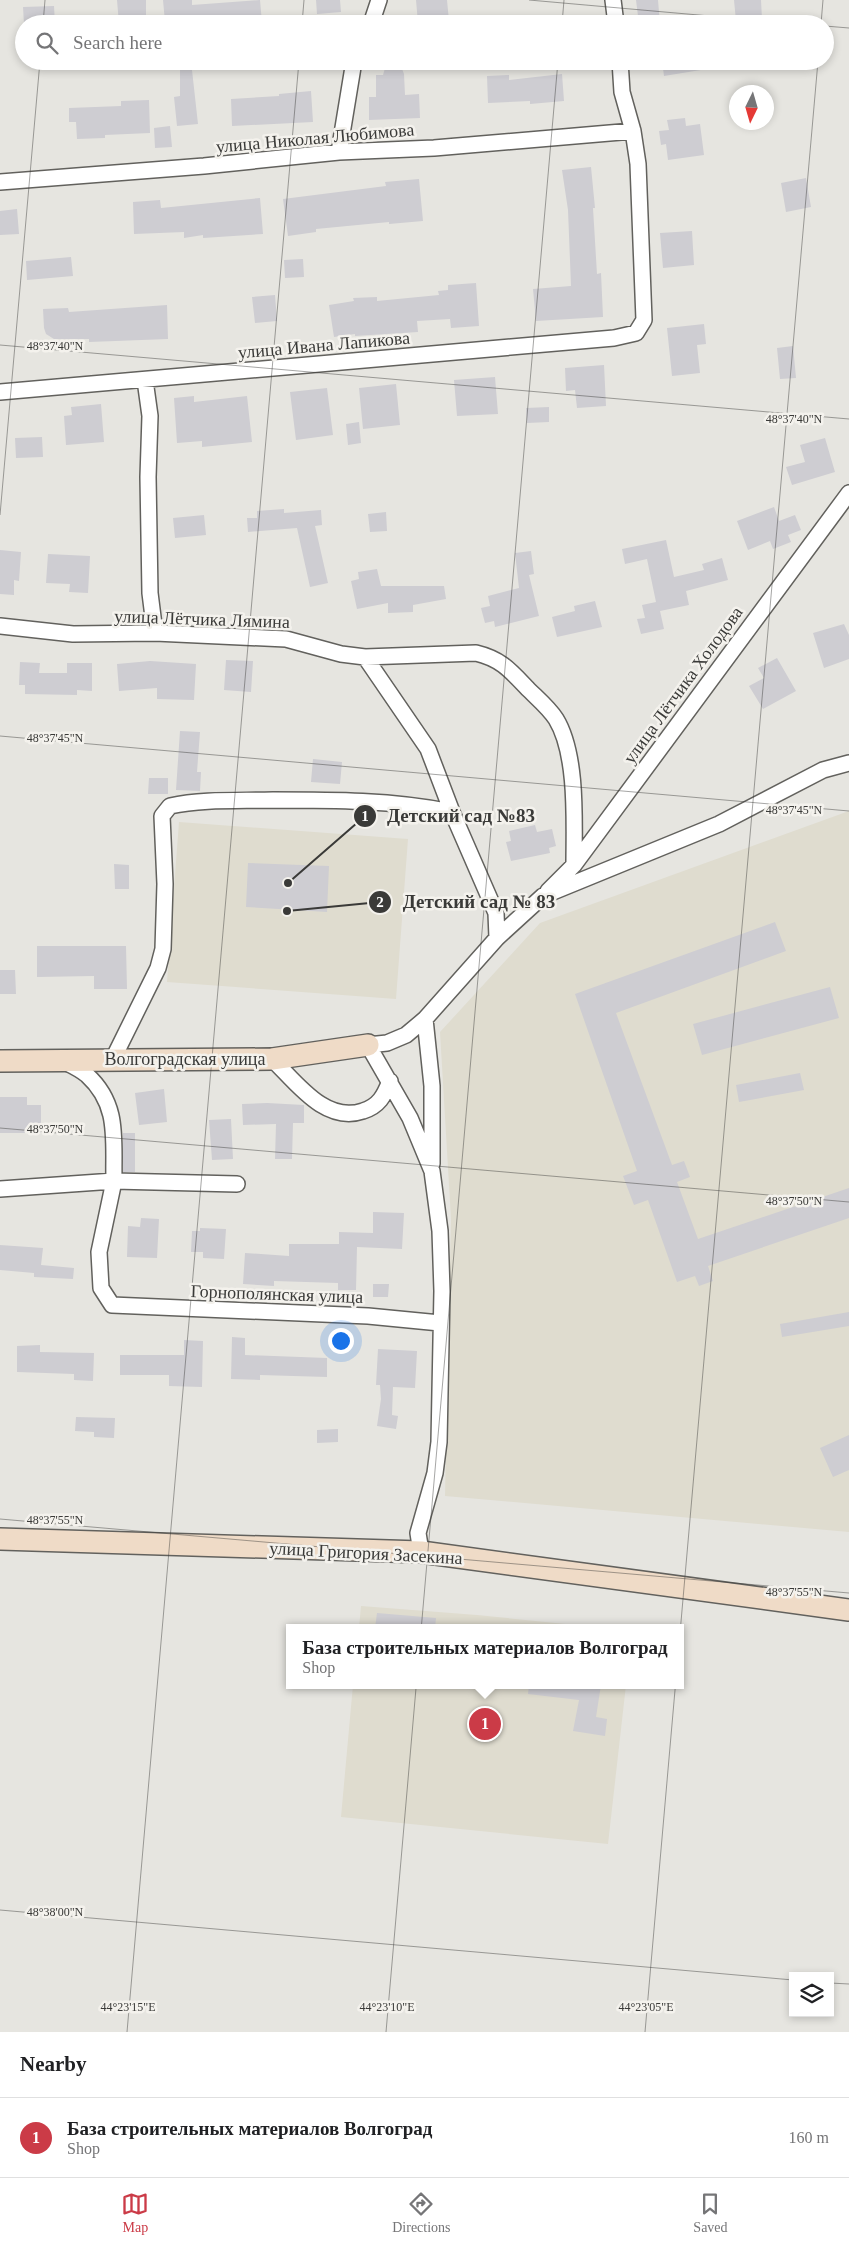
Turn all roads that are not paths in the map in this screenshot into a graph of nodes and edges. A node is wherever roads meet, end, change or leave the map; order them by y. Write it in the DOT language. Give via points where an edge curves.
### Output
graph roads {
  1 [pos="379,0"];
  2 [pos="614,0"];
  3 [pos="374,15"];
  4 [pos="615,15"];
  5 [pos="353,70"];
  6 [pos="621,70"];
  7 [pos="633,131"];
  8 [pos="339,152"];
  9 [pos="0,182"];
  10 [pos="146,380"];
  11 [pos="0,392"];
  12 [pos="849,493"];
  13 [pos="0,626"];
  14 [pos="154,633"];
  15 [pos="365,657"];
  16 [pos="849,763"];
  17 [pos="452,812"];
  18 [pos="574,865"];
  19 [pos="543,896"];
  20 [pos="497,938"];
  21 [pos="425,1019"];
  22 [pos="368,1045"];
  23 [pos="272,1058"];
  24 [pos="113,1059"];
  25 [pos="62,1060"];
  26 [pos="0,1061"];
  27 [pos="390,1081"];
  28 [pos="432,1171"];
  29 [pos="114,1181"];
  30 [pos="237,1184"];
  31 [pos="0,1189"];
  32 [pos="440,1323"];
  33 [pos="0,1539"];
  34 [pos="420,1552"];
  35 [pos="849,1610"];
  1 -- 3 [label="street"];
  2 -- 4 [label="street"];
  5 -- 8 [label="street"];
  6 -- 7 [label="street" via="622,92"];
  7 -- 8 [label="street, улица Николая Любимова"];
  7 -- 10 [label="street, улица Ивана Лапикова" via="638,164 644,320 636,333 614,338"];
  8 -- 9 [label="street, улица Николая Любимова"];
  10 -- 11 [label="street, улица Ивана Лапикова"];
  10 -- 14 [label="street" via="150,416 150,593"];
  12 -- 18 [label="street, улица Лётчика Холодова"];
  13 -- 14 [label="street, улица Лётчика Лямина" via="73,634"];
  14 -- 15 [label="street, улица Лётчика Лямина" via="286,640"];
  15 -- 17 [label="street" via="428,749"];
  15 -- 18 [label="street, улица Лётчика Лямина" via="476,653 493,657 509,669 556,718 567,746 575,814"];
  16 -- 19 [label="street" via="823,770 719,824"];
  17 -- 20 [label="street" via="496,913"];
  17 -- 24 [label="street" via="398,803 344,800 187,802 170,806 162,816 163,949 158,968"];
  18 -- 19 [label="street, улица Лётчика Холодова"];
  19 -- 20 [label="street, улица Лётчика Холодова"];
  20 -- 21 [label="street, улица Лётчика Холодова"];
  21 -- 22 [label="street, улица Лётчика Холодова" via="406,1035 387,1043"];
  21 -- 28 [label="street" via="432,1086"];
  22 -- 23 [label="main road, Волгоградская улица"];
  22 -- 27 [label="street"];
  23 -- 24 [label="main road, Волгоградская улица"];
  23 -- 27 [label="street" via="320,1105 336,1113 355,1114 373,1108 383,1098"];
  24 -- 25 [label="main road, Волгоградская улица"];
  25 -- 26 [label="main road, Волгоградская улица"];
  25 -- 29 [label="street" via="86,1074 106,1096 113,1123"];
  27 -- 28 [label="street"];
  28 -- 32 [label="street" via="440,1231"];
  29 -- 30 [label="street"];
  29 -- 31 [label="street"];
  29 -- 32 [label="street, Горнополянская улица" via="98,1252 101,1288 112,1305 368,1316"];
  32 -- 34 [label="street" via="439,1442 435,1473 418,1533"];
  33 -- 34 [label="main road, улица Григория Засекина"];
  34 -- 35 [label="main road, улица Григория Засекина"];
}
